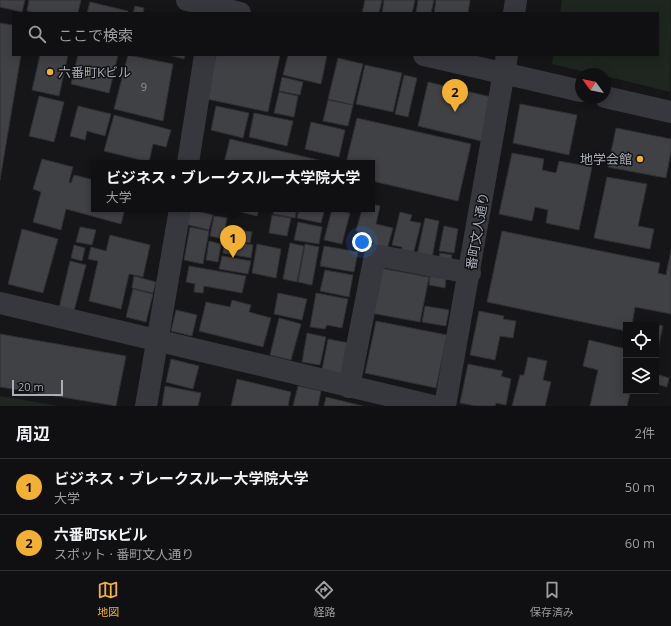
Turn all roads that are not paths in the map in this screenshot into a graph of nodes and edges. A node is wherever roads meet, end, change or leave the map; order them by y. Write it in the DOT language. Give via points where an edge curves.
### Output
graph roads {
  1 [pos="187,0"];
  2 [pos="516,0"];
  3 [pos="210,6"];
  4 [pos="236,12"];
  5 [pos="514,12"];
  6 [pos="205,56"];
  7 [pos="433,56"];
  8 [pos="505,64"];
  9 [pos="575,89"];
  10 [pos="611,98"];
  11 [pos="671,112"];
  12 [pos="188,160"];
  13 [pos="179,212"];
  14 [pos="470,273"];
  15 [pos="0,303"];
  16 [pos="157,341"];
  17 [pos="349,387"];
  18 [pos="146,406"];
  19 [pos="433,406"];
  20 [pos="445,406"];
  1 -- 3 [label="street"];
  2 -- 5 [label="street"];
  3 -- 4 [label="street"];
  6 -- 12 [label="street"];
  7 -- 8 [label="street"];
  8 -- 9 [label="street"];
  8 -- 14 [label="street, 番町文人通り"];
  10 -- 11 [label="street"];
  13 -- 16 [label="street"];
  14 -- 17 [label="street" via="374,256"];
  14 -- 20 [label="street, 番町文人通り"];
  15 -- 16 [label="street"];
  16 -- 17 [label="street"];
  16 -- 18 [label="street"];
  17 -- 19 [label="street"];
}
